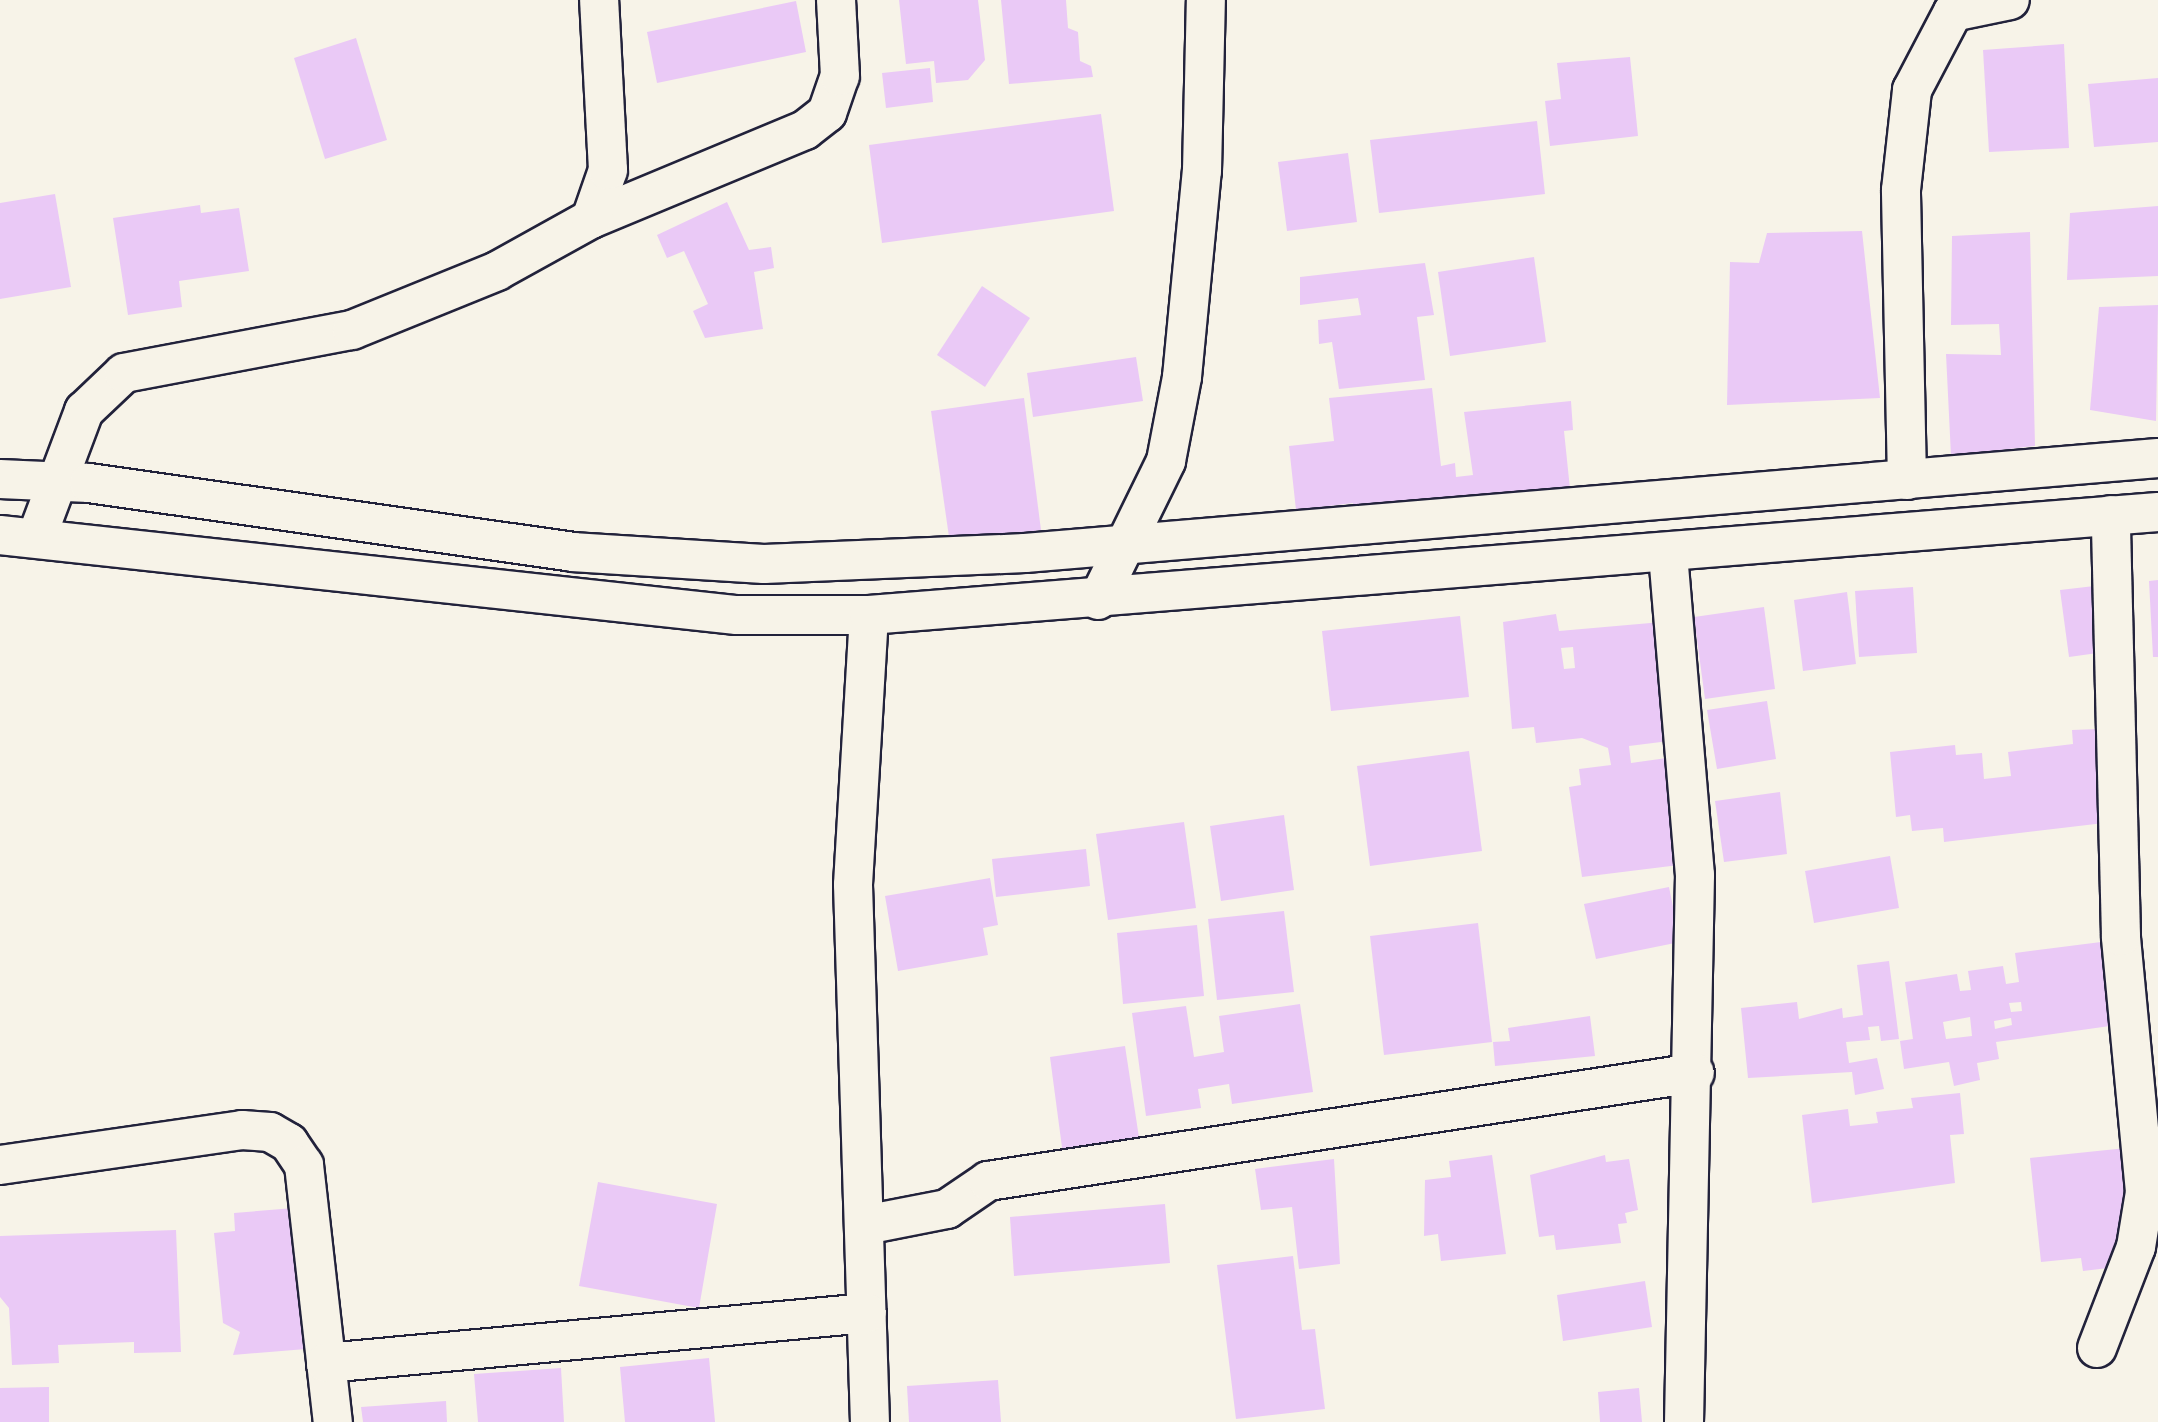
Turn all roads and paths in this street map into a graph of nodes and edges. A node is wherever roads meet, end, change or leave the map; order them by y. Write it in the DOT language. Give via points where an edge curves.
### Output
graph roads {
  1 [pos="599,0"];
  2 [pos="836,0"];
  3 [pos="1206,0"];
  4 [pos="2010,0"];
  5 [pos="591,219"];
  6 [pos="2158,458"];
  7 [pos="0,479"];
  8 [pos="1907,480"];
  9 [pos="53,481"];
  10 [pos="2158,512"];
  11 [pos="2111,515"];
  12 [pos="19,536"];
  13 [pos="1132,540"];
  14 [pos="1668,554"];
  15 [pos="1098,600"];
  16 [pos="869,614"];
  17 [pos="1696,1073"];
  18 [pos="0,1165"];
  19 [pos="2149,1219"];
  20 [pos="865,1225"];
  21 [pos="867,1313"];
  22 [pos="2097,1348"];
  23 [pos="326,1363"];
  24 [pos="333,1422"];
  25 [pos="870,1422"];
  26 [pos="1684,1422"];
  1 -- 5 [label="street" via="608,170"];
  2 -- 5 [label="street" via="840,76 827,114 805,130"];
  3 -- 13 [label="street" via="1202,171 1182,377 1166,461"];
  4 -- 8 [label="street" via="1953,12 1912,90 1901,190"];
  5 -- 9 [label="street" via="497,271 352,330 124,373 84,411"];
  6 -- 8 [label="street"];
  7 -- 9 [label="street"];
  8 -- 13 [label="street"];
  9 -- 12 [label="street"];
  9 -- 13 [label="street" via="572,552 764,564 1025,553"];
  10 -- 11 [label="street"];
  11 -- 14 [label="street"];
  11 -- 19 [label="street" via="2121,936"];
  12 -- 16 [label="street" via="737,615"];
  13 -- 15 [label="street"];
  14 -- 15 [label="street"];
  14 -- 17 [label="street" via="1695,875"];
  15 -- 16 [label="street"];
  16 -- 20 [label="street" via="853,886"];
  17 -- 20 [label="street" via="988,1181 947,1209"];
  17 -- 26 [label="street"];
  18 -- 23 [label="street" via="242,1130 270,1132 289,1143 304,1165"];
  19 -- 22 [label="street"];
  20 -- 21 [label="street"];
  21 -- 23 [label="street"];
  21 -- 25 [label="street"];
  23 -- 24 [label="street"];
}
